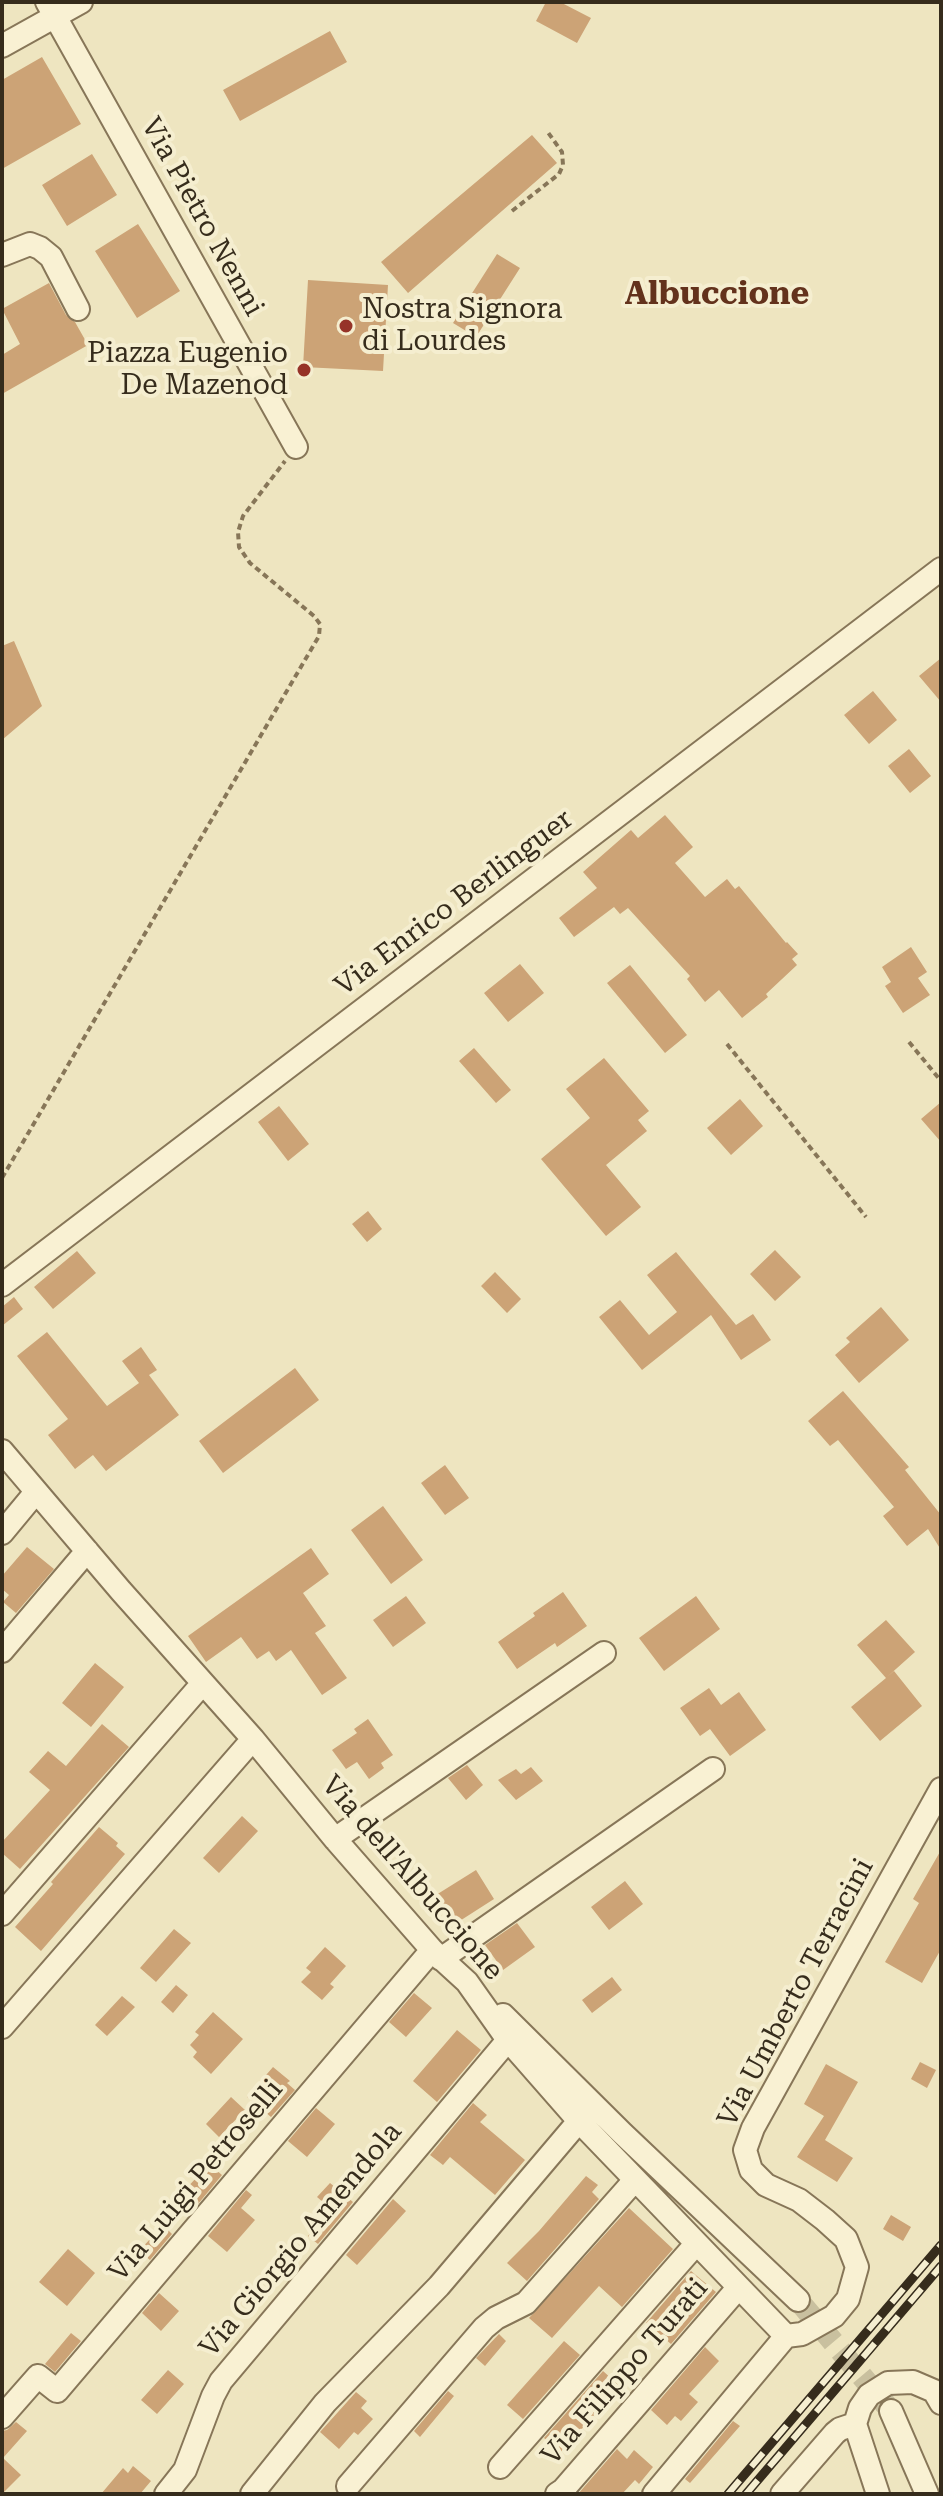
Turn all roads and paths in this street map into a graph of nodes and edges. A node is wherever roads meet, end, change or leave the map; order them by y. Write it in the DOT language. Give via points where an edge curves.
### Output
graph roads {
  1 [pos="81,2"];
  2 [pos="51,9"];
  3 [pos="2,46"];
  4 [pos="547,131"];
  5 [pos="512,211"];
  6 [pos="2,255"];
  7 [pos="78,309"];
  8 [pos="296,447"];
  9 [pos="941,569"];
  10 [pos="909,1042"];
  11 [pos="727,1044"];
  12 [pos="941,1081"];
  13 [pos="2,1178"];
  14 [pos="866,1217"];
  15 [pos="2,1285"];
  16 [pos="2,1451"];
  17 [pos="36,1492"];
  18 [pos="2,1533"];
  19 [pos="87,1551"];
  20 [pos="2,1651"];
  21 [pos="604,1653"];
  22 [pos="203,1683"];
  23 [pos="253,1739"];
  24 [pos="713,1769"];
  25 [pos="941,1789"];
  26 [pos="335,1839"];
  27 [pos="2,1914"];
  28 [pos="436,1954"];
  29 [pos="467,1982"];
  30 [pos="2,2027"];
  31 [pos="508,2040"];
  32 [pos="579,2121"];
  33 [pos="634,2181"];
  34 [pos="696,2244"];
  35 [pos="738,2288"];
  36 [pos="798,2300"];
  37 [pos="786,2336"];
  38 [pos="941,2403"];
  39 [pos="891,2411"];
  40 [pos="2,2417"];
  41 [pos="855,2424"];
  42 [pos="500,2467"];
  43 [pos="348,2486"];
  44 [pos="166,2494"];
  45 [pos="252,2494"];
  46 [pos="557,2494"];
  47 [pos="654,2494"];
  48 [pos="782,2494"];
  49 [pos="878,2494"];
  50 [pos="927,2494"];
  1 -- 2 [label="street"];
  2 -- 3 [label="street"];
  2 -- 8 [label="street, Via Pietro Nenni"];
  4 -- 5 [label="path" via="562,152 563,165 559,174"];
  6 -- 7 [label="street" via="30,244 40,248 51,257"];
  8 -- 13 [label="path" via="243,516 237,540 250,563 314,616 319,636"];
  9 -- 15 [label="street, Via Enrico Berlinguer"];
  10 -- 12 [label="path"];
  11 -- 14 [label="path"];
  16 -- 17 [label="street, Via dell'Albuccione"];
  17 -- 18 [label="street"];
  17 -- 19 [label="street, Via dell'Albuccione"];
  19 -- 20 [label="street"];
  19 -- 22 [label="street, Via dell'Albuccione"];
  21 -- 26 [label="street"];
  22 -- 23 [label="street, Via dell'Albuccione"];
  22 -- 27 [label="street"];
  23 -- 26 [label="street, Via dell'Albuccione"];
  23 -- 30 [label="street"];
  24 -- 28 [label="street"];
  25 -- 37 [label="street, Via Umberto Terracini" via="745,2150 751,2170 766,2185 799,2200 846,2239 857,2267 848,2299 834,2316 802,2334"];
  26 -- 28 [label="street, Via dell'Albuccione"];
  28 -- 29 [label="street, Via dell'Albuccione"];
  28 -- 40 [label="street, Via Luigi Petroselli" via="57,2391 38,2376"];
  29 -- 31 [label="street, Via dell'Albuccione"];
  29 -- 36 [label="street"];
  31 -- 32 [label="street, Via dell'Albuccione"];
  31 -- 44 [label="street, Via Giorgio Amendola" via="221,2381 185,2470"];
  32 -- 33 [label="street, Via dell'Albuccione"];
  32 -- 45 [label="street" via="420,2307 333,2393"];
  33 -- 34 [label="street, Via dell'Albuccione"];
  33 -- 43 [label="street" via="526,2303 484,2328"];
  34 -- 35 [label="street, Via dell'Albuccione"];
  34 -- 42 [label="street"];
  35 -- 37 [label="street, Via dell'Albuccione"];
  35 -- 46 [label="street, Via Filippo Turati"];
  37 -- 47 [label="street"];
  38 -- 41 [label="street" via="934,2391 913,2382 888,2383 869,2395"];
  39 -- 50 [label="street"];
  41 -- 48 [label="street" via="835,2433"];
  41 -- 49 [label="street"];
}
